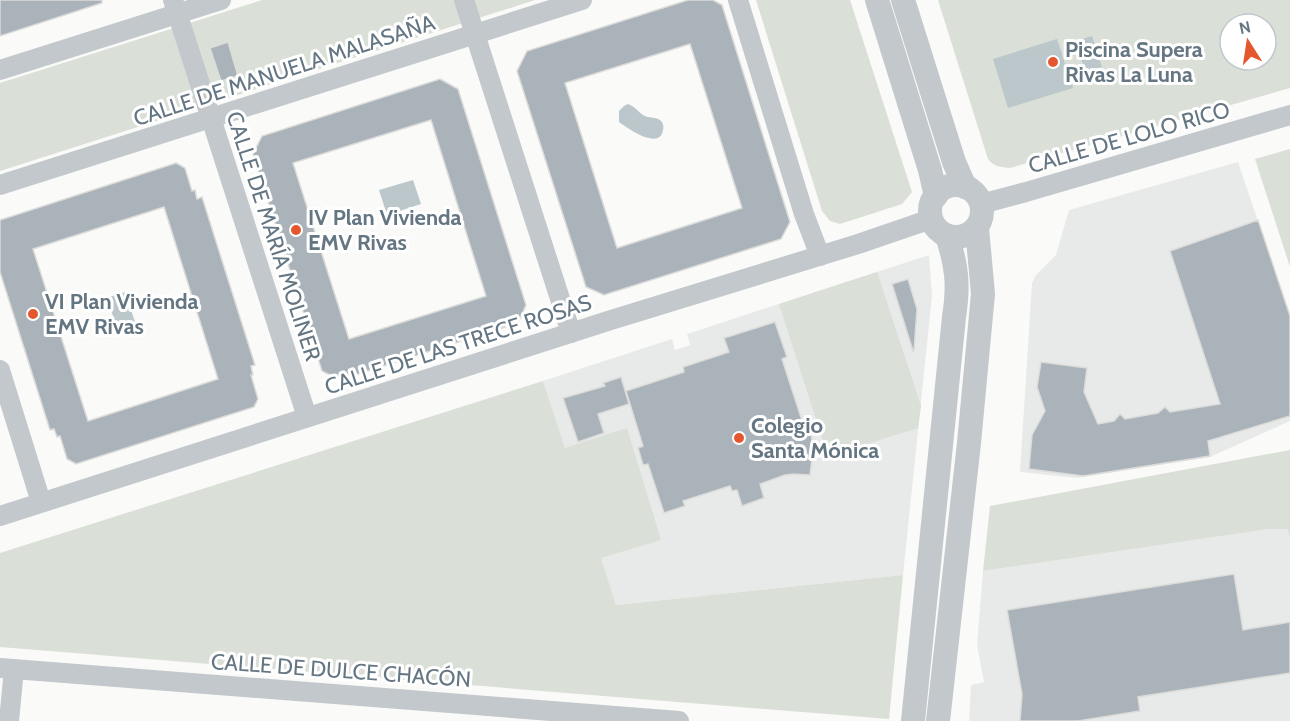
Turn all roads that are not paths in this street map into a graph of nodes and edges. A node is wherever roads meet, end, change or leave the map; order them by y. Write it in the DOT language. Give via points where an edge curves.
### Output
graph roads {
  1 [pos="221,0"];
  2 [pos="464,0"];
  3 [pos="582,0"];
  4 [pos="738,0"];
  5 [pos="877,0"];
  6 [pos="903,0"];
  7 [pos="176,7"];
  8 [pos="475,34"];
  9 [pos="0,70"];
  10 [pos="1290,115"];
  11 [pos="211,118"];
  12 [pos="0,185"];
  13 [pos="973,195"];
  14 [pos="938,217"];
  15 [pos="976,228"];
  16 [pos="820,256"];
  17 [pos="571,333"];
  18 [pos="0,370"];
  19 [pos="307,417"];
  20 [pos="41,502"];
  21 [pos="0,516"];
  22 [pos="7,669"];
  23 [pos="448,712"];
  24 [pos="9,721"];
  25 [pos="679,721"];
  26 [pos="913,721"];
  27 [pos="938,721"];
  1 -- 7 [label="street"];
  2 -- 8 [label="street"];
  3 -- 8 [label="street, CALLE DE MANUELA MALASAÑA"];
  4 -- 16 [label="street"];
  5 -- 14 [label="street" via="930,170"];
  6 -- 13 [label="street" via="954,162"];
  7 -- 9 [label="street"];
  7 -- 11 [label="street, CALLE DE MARÍA MOLINER"];
  8 -- 11 [label="street, CALLE DE MANUELA MALASAÑA"];
  8 -- 17 [label="street"];
  10 -- 13 [label="street, CALLE DE LOLO RICO" via="1026,192"];
  11 -- 12 [label="street, CALLE DE MANUELA MALASAÑA"];
  11 -- 19 [label="street, CALLE DE MARÍA MOLINER"];
  13 -- 14 [label="street" via="957,186 942,190"];
  13 -- 15 [label="street" via="982,212"];
  14 -- 15 [label="street" via="955,237 963,237"];
  14 -- 16 [label="street, CALLE DE LAS TRECE ROSAS"];
  14 -- 26 [label="street" via="956,269 957,294"];
  15 -- 27 [label="street" via="983,294"];
  16 -- 17 [label="street, CALLE DE LAS TRECE ROSAS"];
  17 -- 19 [label="street, CALLE DE LAS TRECE ROSAS"];
  18 -- 20 [label="street"];
  19 -- 20 [label="street, CALLE DE LAS TRECE ROSAS"];
  20 -- 21 [label="street, CALLE DE LAS TRECE ROSAS"];
  22 -- 23 [label="street, CALLE DE DULCE CHACÓN"];
  22 -- 24 [label="street"];
  23 -- 25 [label="street, CALLE DE DULCE CHACÓN"];
}
